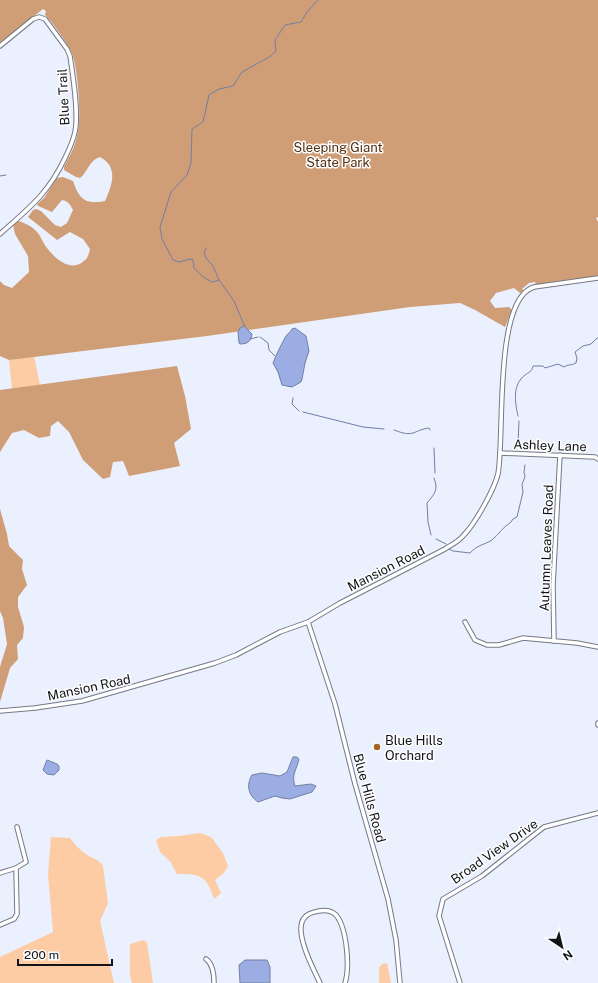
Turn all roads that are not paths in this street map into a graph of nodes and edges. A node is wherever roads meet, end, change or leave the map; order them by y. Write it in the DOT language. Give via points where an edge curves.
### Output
graph roads {
  1 [pos="0,46"];
  2 [pos="0,234"];
  3 [pos="598,278"];
  4 [pos="500,453"];
  5 [pos="560,455"];
  6 [pos="598,459"];
  7 [pos="308,622"];
  8 [pos="466,622"];
  9 [pos="554,641"];
  10 [pos="598,647"];
  11 [pos="0,711"];
  12 [pos="598,814"];
  13 [pos="17,828"];
  14 [pos="16,868"];
  15 [pos="0,873"];
  16 [pos="0,925"];
  17 [pos="206,959"];
  18 [pos="214,983"];
  19 [pos="320,983"];
  20 [pos="345,983"];
  21 [pos="400,983"];
  22 [pos="460,983"];
  1 -- 2 [label="street, Blue Trail" via="33,19 43,18 70,56 76,110 75,133 71,145 46,191"];
  3 -- 4 [label="street, Mansion Road" via="534,287 520,298 510,323 504,352"];
  4 -- 5 [label="street, Ashley Lane"];
  4 -- 7 [label="street, Mansion Road" via="495,483 472,524 459,540"];
  5 -- 6 [label="street, Ashley Lane"];
  5 -- 9 [label="street, Autumn Leaves Road" via="554,578"];
  7 -- 11 [label="street, Mansion Road" via="280,632 225,660 199,669 82,701"];
  7 -- 21 [label="street, Blue Hills Road" via="335,704 388,900 396,940"];
  8 -- 9 [label="street" via="475,640 487,645 499,645 522,638"];
  9 -- 10 [label="street"];
  12 -- 22 [label="street, Broad View Drive" via="544,827 482,876 443,899 439,916"];
  13 -- 14 [label="street" via="26,862"];
  14 -- 15 [label="street"];
  14 -- 16 [label="street" via="17,914 14,919"];
  17 -- 18 [label="street" via="210,962"];
  19 -- 20 [label="street" via="304,948 301,923 305,917 323,910 335,914 340,921 347,966"];
}
